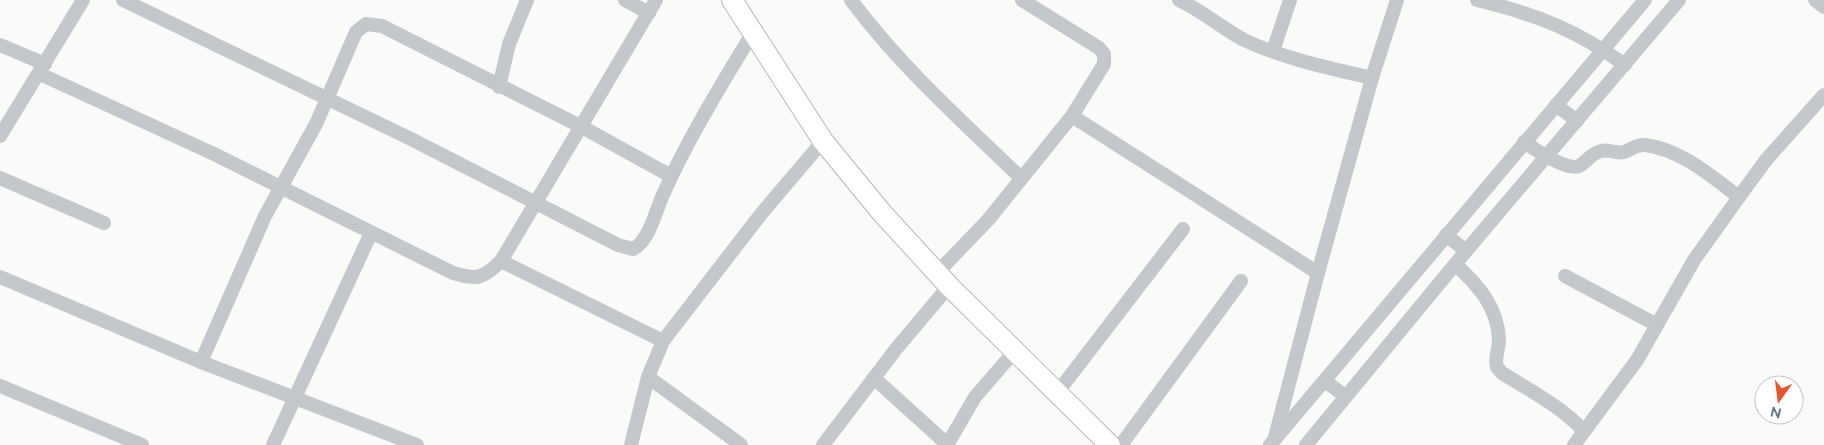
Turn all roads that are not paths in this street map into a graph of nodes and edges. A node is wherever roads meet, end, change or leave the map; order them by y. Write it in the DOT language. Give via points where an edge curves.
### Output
graph roads {
  1 [pos="83,0"];
  2 [pos="123,0"];
  3 [pos="527,0"];
  4 [pos="625,0"];
  5 [pos="656,0"];
  6 [pos="732,0"];
  7 [pos="851,0"];
  8 [pos="1022,0"];
  9 [pos="1290,0"];
  10 [pos="1397,0"];
  11 [pos="1477,0"];
  12 [pos="1645,0"];
  13 [pos="1679,0"];
  14 [pos="1815,0"];
  15 [pos="1184,1"];
  16 [pos="1824,6"];
  17 [pos="649,13"];
  18 [pos="752,34"];
  19 [pos="0,46"];
  20 [pos="1604,50"];
  21 [pos="1273,52"];
  22 [pos="1625,65"];
  23 [pos="42,69"];
  24 [pos="1372,78"];
  25 [pos="499,87"];
  26 [pos="1824,95"];
  27 [pos="328,99"];
  28 [pos="1556,105"];
  29 [pos="1072,116"];
  30 [pos="1577,121"];
  31 [pos="582,127"];
  32 [pos="0,136"];
  33 [pos="823,141"];
  34 [pos="1524,142"];
  35 [pos="1546,156"];
  36 [pos="672,176"];
  37 [pos="0,178"];
  38 [pos="1021,178"];
  39 [pos="281,189"];
  40 [pos="1738,196"];
  41 [pos="537,204"];
  42 [pos="104,223"];
  43 [pos="1183,229"];
  44 [pos="371,233"];
  45 [pos="1446,235"];
  46 [pos="1466,251"];
  47 [pos="501,261"];
  48 [pos="1455,264"];
  49 [pos="1318,273"];
  50 [pos="1565,276"];
  51 [pos="0,277"];
  52 [pos="943,280"];
  53 [pos="1241,281"];
  54 [pos="1657,325"];
  55 [pos="663,341"];
  56 [pos="1014,352"];
  57 [pos="201,362"];
  58 [pos="648,377"];
  59 [pos="874,378"];
  60 [pos="1325,381"];
  61 [pos="0,386"];
  62 [pos="1057,394"];
  63 [pos="1345,396"];
  64 [pos="294,397"];
  65 [pos="1584,431"];
  66 [pos="1272,443"];
  67 [pos="142,445"];
  68 [pos="273,445"];
  69 [pos="417,445"];
  70 [pos="631,445"];
  71 [pos="741,445"];
  72 [pos="823,445"];
  73 [pos="947,445"];
  74 [pos="1110,445"];
  75 [pos="1120,445"];
  76 [pos="1306,445"];
  77 [pos="1574,445"];
  1 -- 23 [label="street"];
  2 -- 27 [label="street"];
  3 -- 25 [label="street" via="509,44"];
  4 -- 17 [label="street"];
  5 -- 17 [label="street"];
  6 -- 18 [label="street"];
  7 -- 38 [label="street" via="916,78"];
  8 -- 29 [label="street" via="1100,48 1104,54 1104,64"];
  9 -- 21 [label="street"];
  10 -- 24 [label="street"];
  11 -- 20 [label="street" via="1537,16"];
  12 -- 20 [label="street"];
  13 -- 22 [label="street"];
  14 -- 16 [label="street"];
  15 -- 21 [label="street" via="1245,40"];
  17 -- 31 [label="street"];
  18 -- 33 [label="street"];
  18 -- 36 [label="street"];
  19 -- 23 [label="street"];
  20 -- 22 [label="street"];
  20 -- 28 [label="street"];
  21 -- 24 [label="street"];
  22 -- 30 [label="street"];
  23 -- 32 [label="street"];
  23 -- 39 [label="street"];
  24 -- 49 [label="street"];
  25 -- 27 [label="street" via="382,26 366,24 356,32"];
  25 -- 31 [label="street"];
  26 -- 40 [label="street"];
  27 -- 39 [label="street"];
  27 -- 41 [label="street"];
  28 -- 30 [label="street"];
  28 -- 34 [label="street"];
  29 -- 38 [label="street"];
  29 -- 49 [label="street"];
  30 -- 35 [label="street"];
  31 -- 36 [label="street"];
  31 -- 41 [label="street"];
  33 -- 52 [label="street"];
  33 -- 55 [label="street" via="761,214"];
  34 -- 35 [label="street"];
  34 -- 45 [label="street"];
  35 -- 40 [label="street" via="1573,168 1602,150 1621,152 1646,145 1683,158"];
  35 -- 46 [label="street"];
  36 -- 41 [label="street" via="644,240 633,249 618,245"];
  37 -- 42 [label="street"];
  38 -- 52 [label="street"];
  39 -- 44 [label="street"];
  39 -- 57 [label="street" via="261,224"];
  40 -- 54 [label="street" via="1694,260"];
  41 -- 47 [label="street"];
  43 -- 62 [label="street"];
  44 -- 47 [label="street" via="472,279 486,275"];
  44 -- 64 [label="street"];
  45 -- 46 [label="street"];
  45 -- 60 [label="street"];
  46 -- 48 [label="street"];
  47 -- 55 [label="street"];
  48 -- 63 [label="street"];
  48 -- 65 [label="street" via="1482,290 1492,309 1498,328 1497,367 1570,417"];
  49 -- 66 [label="street"];
  50 -- 54 [label="street"];
  51 -- 57 [label="street"];
  52 -- 56 [label="street"];
  52 -- 59 [label="street"];
  53 -- 75 [label="street"];
  54 -- 65 [label="street" via="1637,360"];
  55 -- 58 [label="street"];
  56 -- 62 [label="street"];
  56 -- 73 [label="street" via="975,397"];
  57 -- 64 [label="street"];
  58 -- 70 [label="street"];
  58 -- 71 [label="street"];
  59 -- 72 [label="street"];
  59 -- 73 [label="street"];
  60 -- 63 [label="street"];
  60 -- 66 [label="street"];
  61 -- 67 [label="street"];
  62 -- 74 [label="street"];
  63 -- 76 [label="street"];
  64 -- 68 [label="street"];
  64 -- 69 [label="street"];
  65 -- 77 [label="street"];
}
